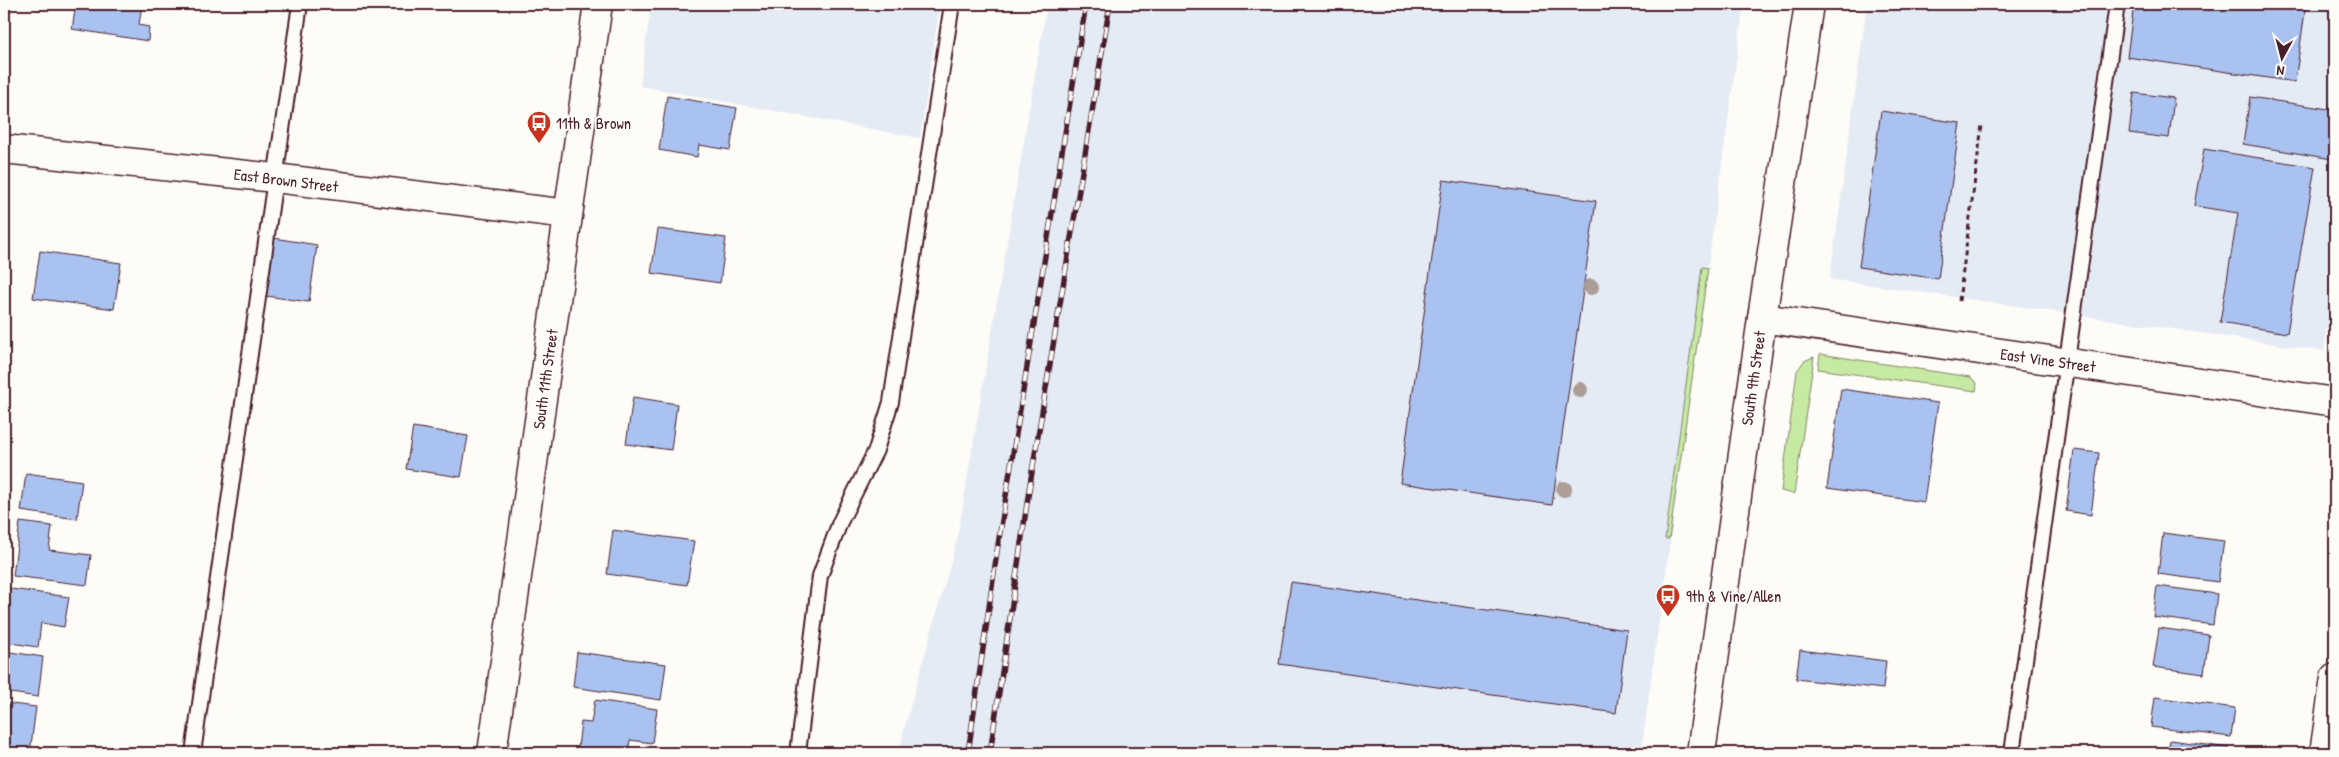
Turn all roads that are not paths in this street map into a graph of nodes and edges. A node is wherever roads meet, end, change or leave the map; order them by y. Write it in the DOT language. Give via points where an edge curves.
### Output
graph roads {
  1 [pos="300,4"];
  2 [pos="598,4"];
  3 [pos="952,4"];
  4 [pos="1809,4"];
  5 [pos="2117,4"];
  6 [pos="4,149"];
  7 [pos="275,178"];
  8 [pos="568,214"];
  9 [pos="1762,318"];
  10 [pos="2067,363"];
  11 [pos="2335,402"];
  12 [pos="2335,678"];
  13 [pos="192,753"];
  14 [pos="492,753"];
  15 [pos="798,753"];
  16 [pos="1701,753"];
  17 [pos="2012,753"];
  18 [pos="2324,753"];
  1 -- 7 [label="lane"];
  2 -- 8 [label="street, South 11th Street"];
  3 -- 15 [label="lane" via="891,402 876,450 840,522 820,576"];
  4 -- 9 [label="street, South 9th Street"];
  5 -- 10 [label="lane"];
  6 -- 7 [label="street, East Brown Street"];
  7 -- 8 [label="street, East Brown Street"];
  7 -- 13 [label="lane"];
  8 -- 14 [label="street, South 11th Street"];
  9 -- 10 [label="street, East Vine Street"];
  9 -- 16 [label="street, South 9th Street"];
  10 -- 11 [label="street, East Vine Street"];
  10 -- 17 [label="lane"];
  12 -- 18 [label="street"];
}
